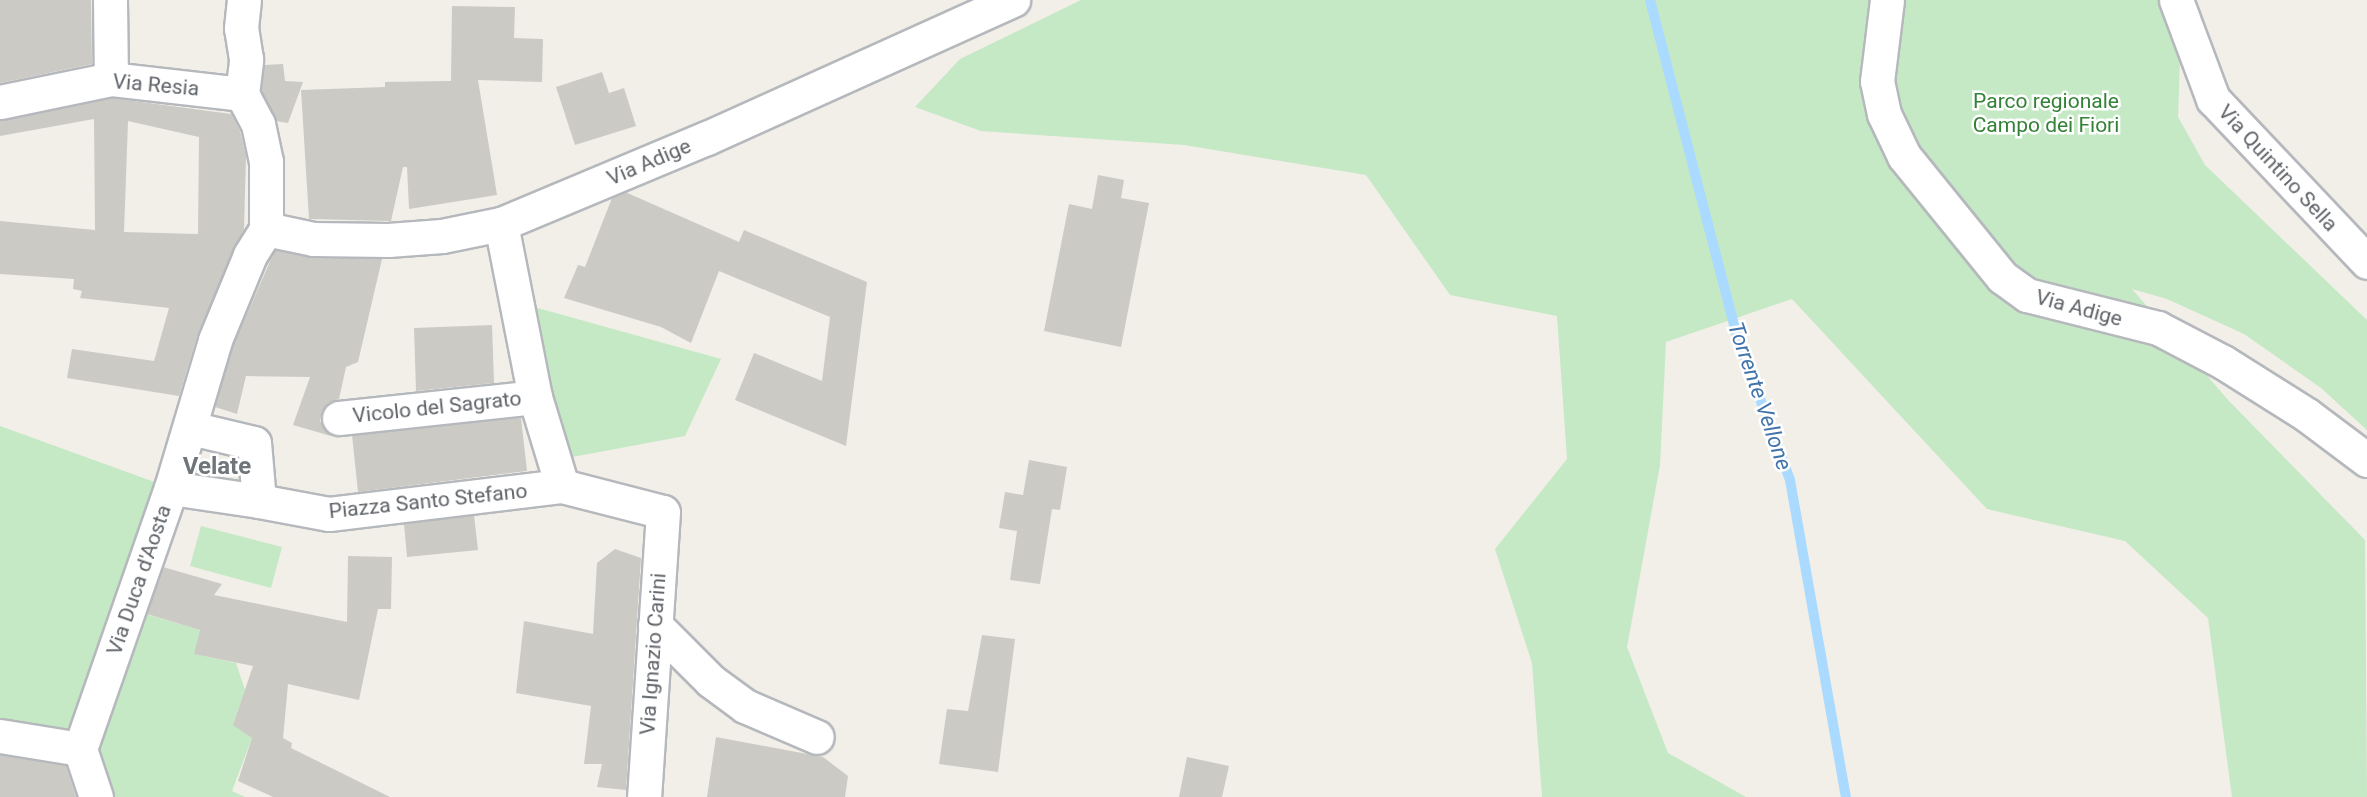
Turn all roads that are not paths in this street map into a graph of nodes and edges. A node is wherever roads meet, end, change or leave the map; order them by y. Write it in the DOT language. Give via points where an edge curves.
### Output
graph roads {
  1 [pos="110,0"];
  2 [pos="244,0"];
  3 [pos="1013,0"];
  4 [pos="1887,0"];
  5 [pos="2176,0"];
  6 [pos="111,79"];
  7 [pos="242,94"];
  8 [pos="0,102"];
  9 [pos="501,224"];
  10 [pos="266,229"];
  11 [pos="2367,262"];
  12 [pos="535,396"];
  13 [pos="339,418"];
  14 [pos="190,428"];
  15 [pos="2367,460"];
  16 [pos="562,486"];
  17 [pos="171,488"];
  18 [pos="259,501"];
  19 [pos="655,625"];
  20 [pos="0,736"];
  21 [pos="817,737"];
  22 [pos="80,749"];
  23 [pos="96,797"];
  24 [pos="644,797"];
  1 -- 6 [label="street"];
  2 -- 7 [label="street" via="241,27 246,59"];
  3 -- 9 [label="street, Via Adige" via="707,138"];
  4 -- 15 [label="street, Via Adige" via="1877,81 1884,114 1904,156 2002,276 2027,295 2158,328 2233,368 2307,415"];
  5 -- 11 [label="street, Via Quintino Sella" via="2213,99"];
  6 -- 7 [label="street, Via Resia"];
  6 -- 8 [label="street, Via Resia"];
  7 -- 10 [label="street" via="258,124 266,161"];
  9 -- 10 [label="street, Via Adige" via="442,236 388,240 313,239"];
  9 -- 12 [label="street"];
  10 -- 14 [label="street, Via Duca d'Aosta" via="250,255 215,340"];
  12 -- 13 [label="street, Vicolo del Sagrato"];
  12 -- 16 [label="street"];
  14 -- 17 [label="street, Via Duca d'Aosta"];
  14 -- 18 [label="street" via="254,443"];
  16 -- 18 [label="street, Piazza Santo Stefano" via="329,514"];
  16 -- 19 [label="street, Via Ignazio Carini" via="663,512"];
  17 -- 18 [label="street, Piazza Santo Stefano"];
  17 -- 22 [label="street, Via Duca d'Aosta"];
  19 -- 21 [label="street" via="711,681 745,706"];
  19 -- 24 [label="street, Via Ignazio Carini"];
  20 -- 22 [label="street"];
  22 -- 23 [label="street"];
}
